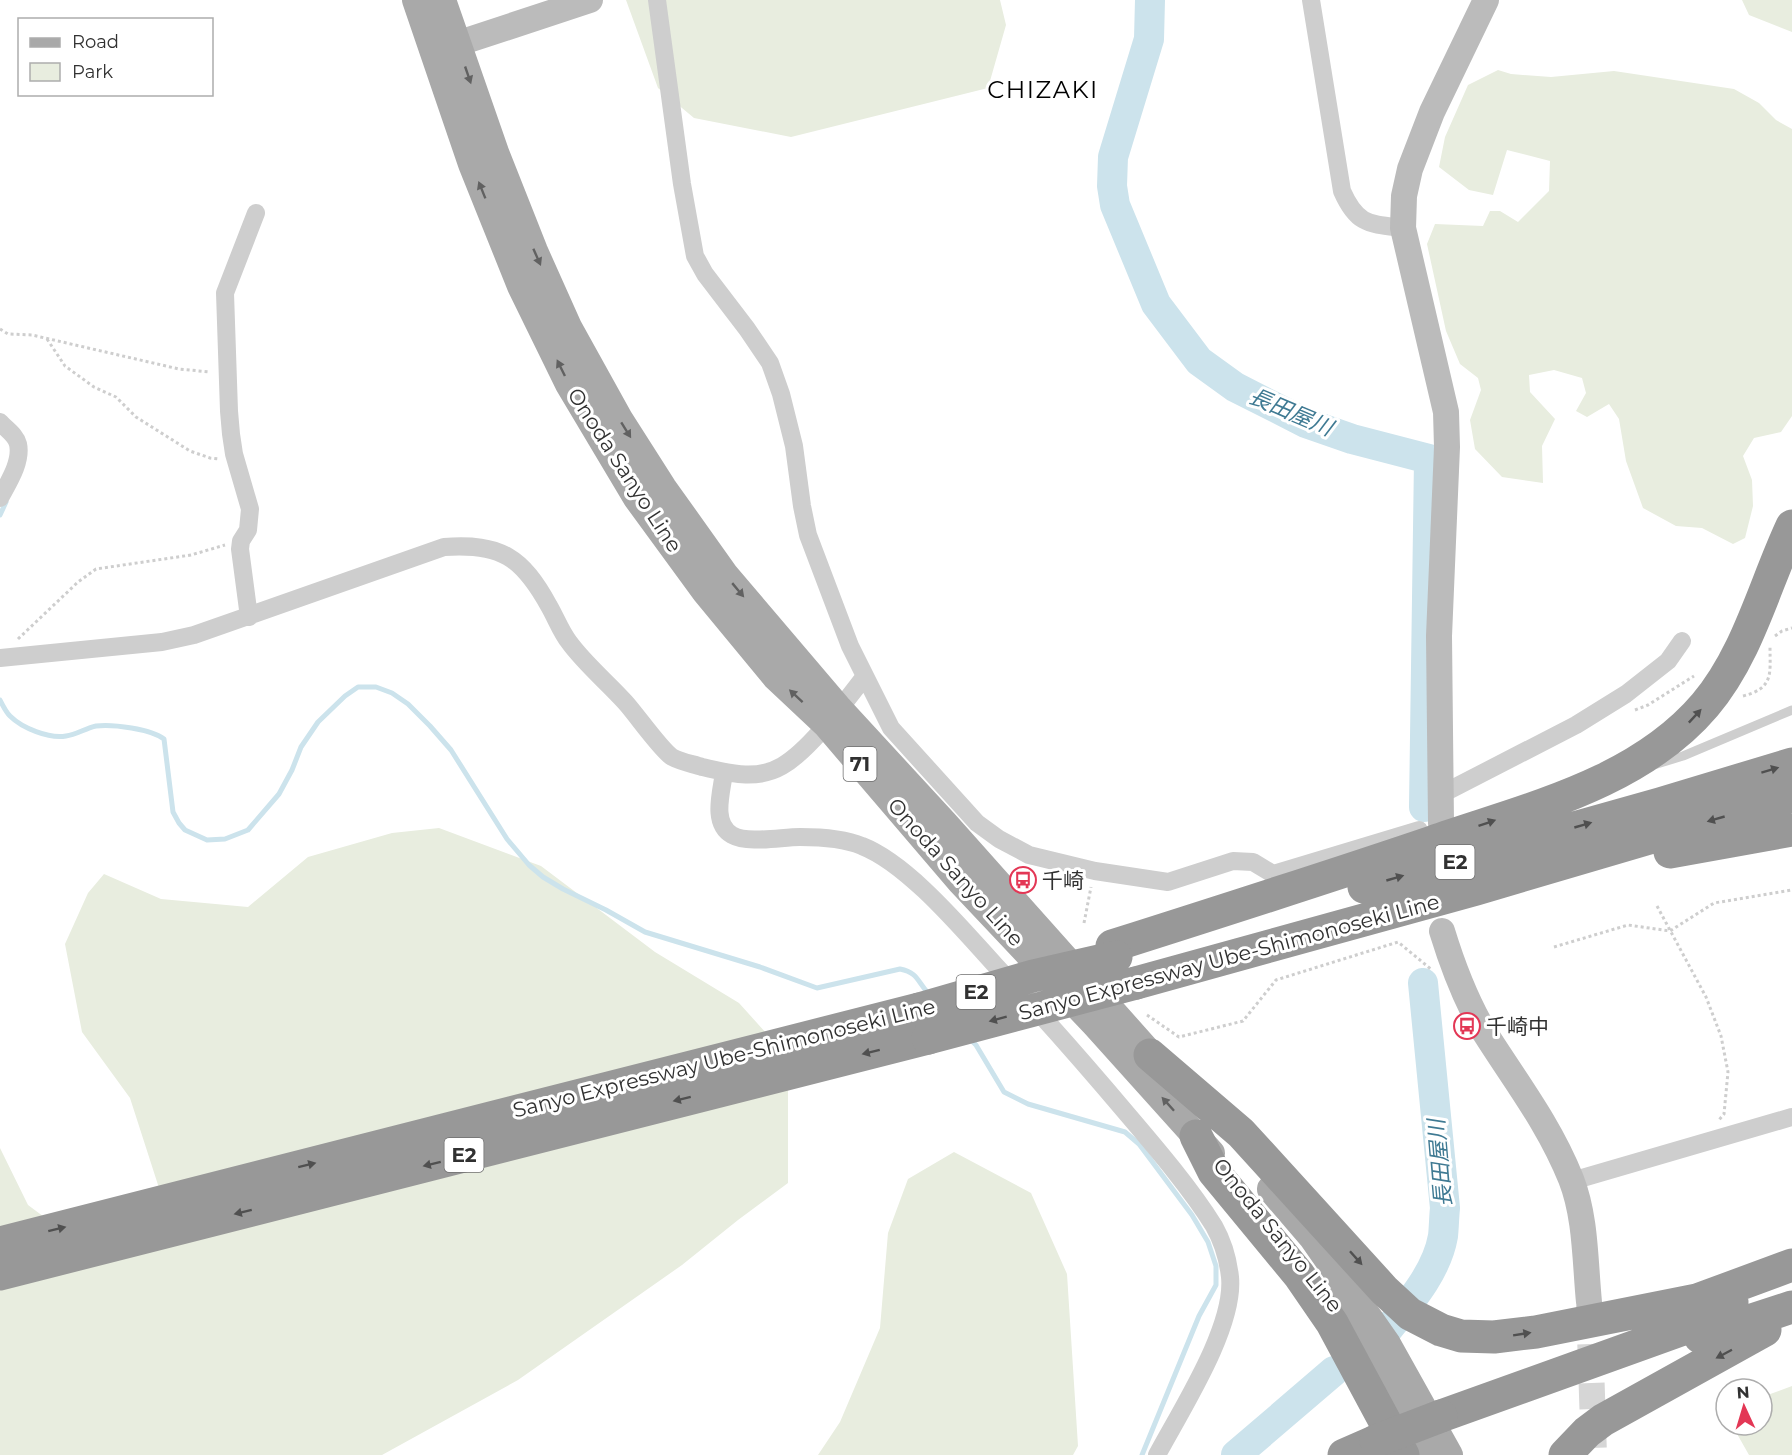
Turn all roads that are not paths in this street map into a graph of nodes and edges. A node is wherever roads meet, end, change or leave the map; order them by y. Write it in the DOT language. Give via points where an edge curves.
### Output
graph roads {
  1 [pos="416,0"];
  2 [pos="442,0"];
  3 [pos="590,0"];
  4 [pos="657,0"];
  5 [pos="1311,0"];
  6 [pos="1486,0"];
  7 [pos="445,48"];
  8 [pos="256,213"];
  9 [pos="1403,228"];
  10 [pos="0,423"];
  11 [pos="0,498"];
  12 [pos="1792,526"];
  13 [pos="249,617"];
  14 [pos="1682,641"];
  15 [pos="1,657"];
  16 [pos="865,676"];
  17 [pos="1792,710"];
  18 [pos="833,717"];
  19 [pos="1792,764"];
  20 [pos="724,772"];
  21 [pos="1614,774"];
  22 [pos="1440,795"];
  23 [pos="1792,796"];
  24 [pos="1441,823"];
  25 [pos="1792,830"];
  26 [pos="1476,889"];
  27 [pos="1442,931"];
  28 [pos="1114,952"];
  29 [pos="924,1024"];
  30 [pos="1150,1055"];
  31 [pos="1792,1117"];
  32 [pos="1196,1136"];
  33 [pos="1572,1181"];
  34 [pos="0,1243"];
  35 [pos="1792,1267"];
  36 [pos="0,1274"];
  37 [pos="1589,1302"];
  38 [pos="1792,1307"];
  39 [pos="1792,1314"];
  40 [pos="1447,1434"];
  41 [pos="1387,1451"];
  42 [pos="1157,1455"];
  43 [pos="1344,1455"];
  44 [pos="1424,1455"];
  45 [pos="1565,1455"];
  1 -- 7 [label="main road, Onoda Sanyo Line / 71"];
  2 -- 7 [label="main road, Onoda Sanyo Line / 71"];
  3 -- 7 [label="street"];
  4 -- 16 [label="street" via="695,256 770,363 794,446 808,536"];
  5 -- 9 [label="street" via="1347,203 1361,220"];
  6 -- 9 [label="street" via="1431,112 1410,169"];
  7 -- 18 [label="main road, Onoda Sanyo Line / 71" via="472,164 521,286 568,384 637,498 705,591 776,677"];
  8 -- 13 [label="street" via="225,293 229,411 234,454 250,509 248,530 241,541"];
  9 -- 22 [label="street" via="1446,412 1439,636"];
  10 -- 11 [label="street" via="18,444 18,455"];
  21 -- 12 [label="highway, one-way" via="1671,739 1718,687 1750,628"];
  13 -- 15 [label="street" via="162,642"];
  13 -- 20 [label="street" via="444,547 489,548 522,566 540,589 569,642 671,757"];
  14 -- 22 [label="street" via="1668,661 1626,694 1576,725"];
  16 -- 18 [label="street"];
  16 -- 24 [label="street" via="891,728 977,823 1029,855 1095,871 1168,882 1233,861 1253,862 1273,874"];
  17 -- 21 [label="lane" via="1683,756"];
  18 -- 20 [label="street" via="782,767 755,775"];
  18 -- 30 [label="main road, Onoda Sanyo Line / 71" via="944,822"];
  32 -- 18 [label="main road, Onoda Sanyo Line / 71, one-way" via="961,882"];
  28 -- 19 [label="highway, Sanyo Expressway Ube-Shimonoseki Line / E2, one-way" via="1660,804"];
  20 -- 42 [label="street" via="719,816 731,835 744,839 799,837 845,841 882,856 904,872 1063,1038 1160,1153 1214,1226 1227,1259 1228,1306 1206,1361"];
  28 -- 21 [label="highway, one-way" via="1535,807"];
  22 -- 24 [label="street"];
  23 -- 26 [label="highway, Sanyo Expressway Ube-Shimonoseki Line / E2, one-way"];
  25 -- 26 [label="highway"];
  26 -- 29 [label="highway, Sanyo Expressway Ube-Shimonoseki Line / E2, one-way, bridge" via="1136,983"];
  27 -- 33 [label="street" via="1459,984 1485,1032 1549,1130"];
  28 -- 29 [label="highway, Sanyo Expressway Ube-Shimonoseki Line / E2, bridge" via="1033,976"];
  34 -- 29 [label="highway, Sanyo Expressway Ube-Shimonoseki Line / E2, one-way"];
  29 -- 36 [label="highway, Sanyo Expressway Ube-Shimonoseki Line / E2, one-way"];
  30 -- 35 [label="highway, one-way" via="1241,1132 1384,1290 1410,1314 1441,1330 1479,1337 1536,1332 1697,1300"];
  30 -- 40 [label="main road, Onoda Sanyo Line / 71" via="1313,1238"];
  31 -- 33 [label="street"];
  32 -- 41 [label="highway" via="1214,1172 1299,1275 1332,1323"];
  32 -- 44 [label="main road, Onoda Sanyo Line / 71" via="1268,1217 1336,1303 1369,1352"];
  33 -- 37 [label="street" via="1581,1218"];
  35 -- 40 [label="highway" via="1686,1328"];
  38 -- 40 [label="highway" via="1650,1355"];
  39 -- 45 [label="highway, one-way" via="1611,1415"];
  40 -- 41 [label="highway, bridge"];
  41 -- 43 [label="highway"];
}
